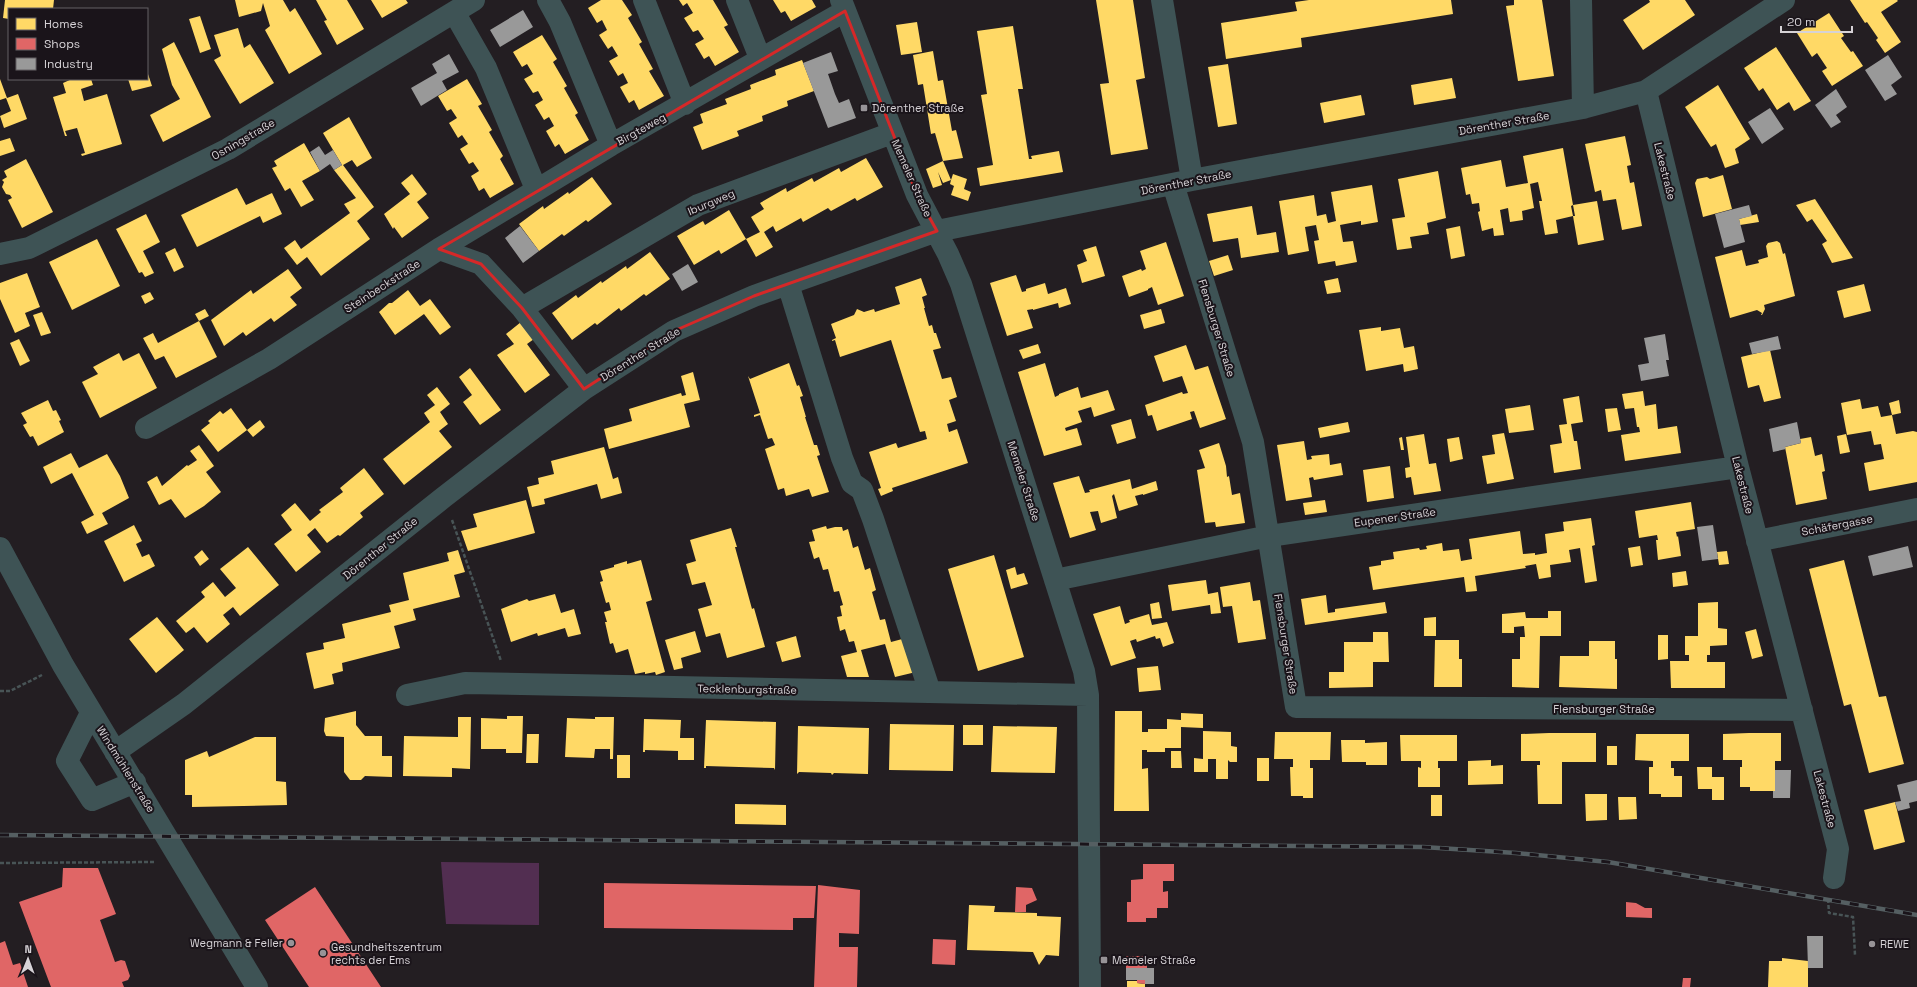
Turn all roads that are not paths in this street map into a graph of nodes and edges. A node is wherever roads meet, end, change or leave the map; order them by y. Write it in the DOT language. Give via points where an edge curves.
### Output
graph roads {
  1 [pos="474,0"];
  2 [pos="548,0"];
  3 [pos="644,0"];
  4 [pos="737,0"];
  5 [pos="1162,0"];
  6 [pos="1581,0"];
  7 [pos="1784,0"];
  8 [pos="843,5"];
  9 [pos="454,12"];
  10 [pos="760,58"];
  11 [pos="1646,92"];
  12 [pos="685,104"];
  13 [pos="1583,108"];
  14 [pos="892,133"];
  15 [pos="611,145"];
  16 [pos="1182,182"];
  17 [pos="536,189"];
  18 [pos="937,231"];
  19 [pos="439,249"];
  20 [pos="0,254"];
  21 [pos="788,284"];
  22 [pos="522,308"];
  23 [pos="584,389"];
  24 [pos="146,428"];
  25 [pos="1738,467"];
  26 [pos="1917,509"];
  27 [pos="1269,536"];
  28 [pos="1757,541"];
  29 [pos="0,548"];
  30 [pos="1055,580"];
  31 [pos="930,692"];
  32 [pos="407,695"];
  33 [pos="1088,696"];
  34 [pos="1802,710"];
  35 [pos="91,713"];
  36 [pos="115,752"];
  37 [pos="135,782"];
  38 [pos="1834,878"];
  39 [pos="257,987"];
  40 [pos="1090,987"];
  1 -- 9 [label="street, Osningstraße"];
  2 -- 15 [label="street" via="560,22"];
  3 -- 12 [label="street"];
  4 -- 10 [label="street"];
  5 -- 16 [label="street, Flensburger Straße"];
  6 -- 13 [label="street"];
  7 -- 11 [label="street, Dörenther Straße"];
  8 -- 10 [label="street, Birgteweg"];
  8 -- 14 [label="street, Memeler Straße"];
  9 -- 17 [label="street" via="486,68"];
  9 -- 20 [label="street, Osningstraße" via="228,149 29,248"];
  10 -- 12 [label="street, Birgteweg"];
  11 -- 13 [label="street, Dörenther Straße"];
  11 -- 25 [label="street, Lakestraße"];
  12 -- 15 [label="street, Birgteweg"];
  13 -- 16 [label="street, Dörenther Straße"];
  14 -- 18 [label="street, Memeler Straße" via="917,195"];
  14 -- 22 [label="street, Iburgweg" via="698,205"];
  15 -- 17 [label="street, Birgteweg"];
  16 -- 18 [label="street, Dörenther Straße"];
  16 -- 27 [label="street, Flensburger Straße" via="1253,442"];
  17 -- 19 [label="street, Birgteweg"];
  18 -- 21 [label="street, Dörenther Straße"];
  18 -- 30 [label="street, Memeler Straße" via="961,284"];
  19 -- 22 [label="street" via="481,264"];
  19 -- 24 [label="street, Steinbeckstraße" via="269,359"];
  21 -- 23 [label="street, Dörenther Straße" via="674,331"];
  21 -- 31 [label="street" via="842,458 852,483 862,490 873,519"];
  22 -- 23 [label="street"];
  23 -- 36 [label="street, Dörenther Straße" via="184,704"];
  25 -- 27 [label="street, Eupener Straße"];
  25 -- 28 [label="street, Lakestraße"];
  26 -- 28 [label="street, Schäfergasse"];
  27 -- 30 [label="street, Eupener Straße"];
  27 -- 34 [label="street, Flensburger Straße" via="1296,707"];
  28 -- 34 [label="street, Lakestraße"];
  29 -- 35 [label="street, Windmühlenstraße"];
  30 -- 33 [label="street, Memeler Straße" via="1084,671"];
  31 -- 32 [label="street, Tecklenburgstraße" via="465,683"];
  31 -- 33 [label="street, Tecklenburgstraße"];
  33 -- 40 [label="street, Memeler Straße"];
  34 -- 38 [label="street, Lakestraße" via="1838,849"];
  35 -- 36 [label="street, Windmühlenstraße"];
  35 -- 37 [label="street" via="67,761 92,800"];
  36 -- 37 [label="street, Windmühlenstraße"];
  37 -- 39 [label="street, Windmühlenstraße"];
}
